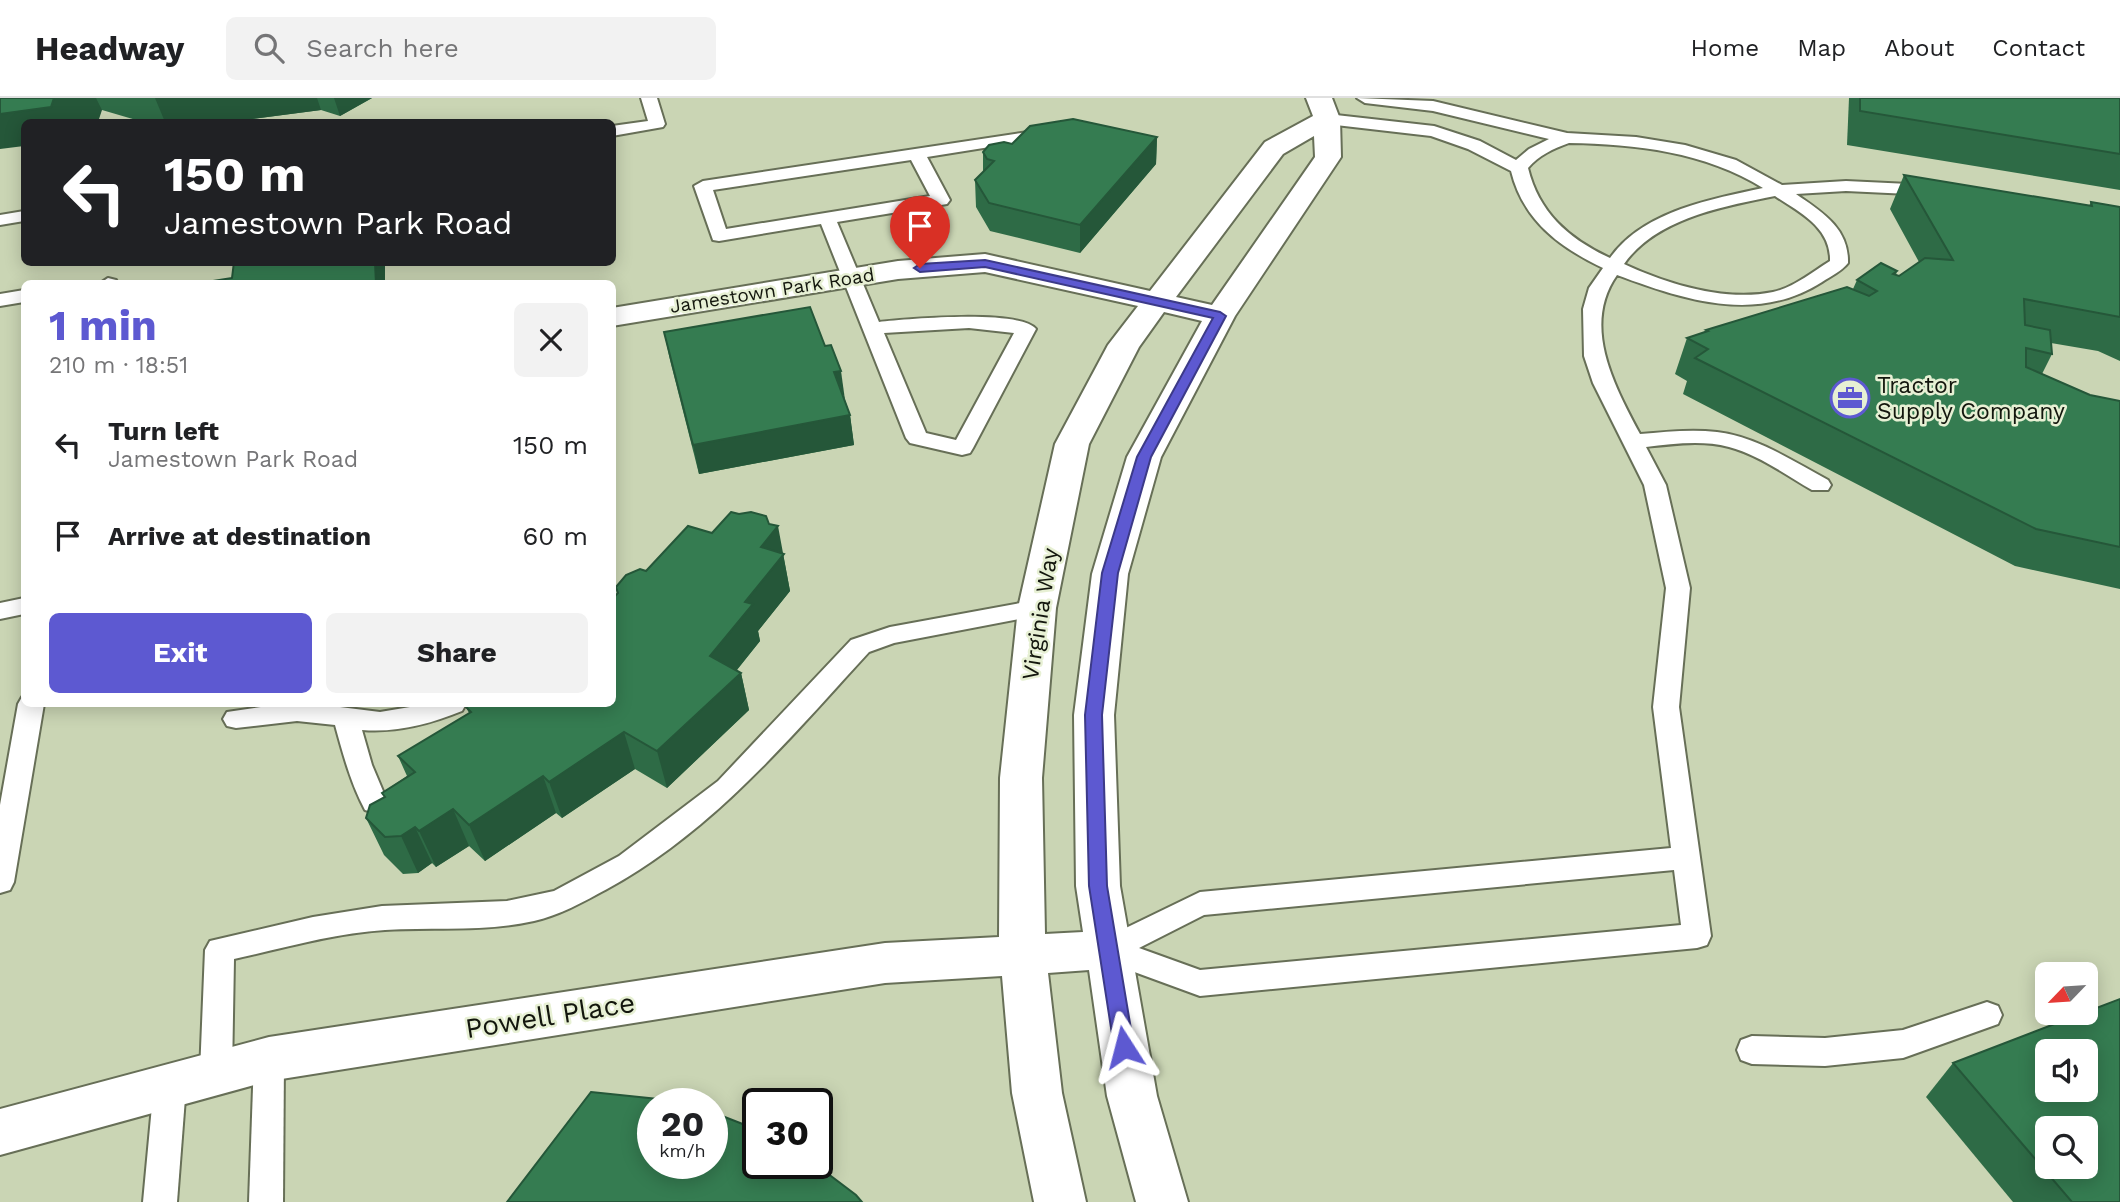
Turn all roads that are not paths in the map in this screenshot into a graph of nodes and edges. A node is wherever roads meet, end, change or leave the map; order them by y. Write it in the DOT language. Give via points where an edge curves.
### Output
graph roads {
  1 [pos="649,98"];
  2 [pos="1365,98"];
  3 [pos="1323,108"];
  4 [pos="616,130"];
  5 [pos="1041,135"];
  6 [pos="1567,138"];
  7 [pos="916,153"];
  8 [pos="1519,168"];
  9 [pos="1778,190"];
  10 [pos="1950,192"];
  11 [pos="21,216"];
  12 [pos="827,218"];
  13 [pos="0,220"];
  14 [pos="1612,265"];
  15 [pos="853,277"];
  16 [pos="21,296"];
  17 [pos="0,300"];
  18 [pos="1157,301"];
  19 [pos="616,316"];
  20 [pos="1220,316"];
  21 [pos="874,329"];
  22 [pos="1634,442"];
  23 [pos="1820,485"];
  24 [pos="21,607"];
  25 [pos="1037,608"];
  26 [pos="0,611"];
  27 [pos="30,707"];
  28 [pos="444,707"];
  29 [pos="345,717"];
  30 [pos="236,719"];
  31 [pos="376,803"];
  32 [pos="1687,858"];
  33 [pos="0,882"];
  34 [pos="1109,950"];
  35 [pos="1023,955"];
  36 [pos="1987,1015"];
  37 [pos="1752,1050"];
  38 [pos="269,1059"];
  39 [pos="216,1073"];
  40 [pos="170,1085"];
  41 [pos="0,1132"];
  42 [pos="160,1202"];
  43 [pos="266,1202"];
  44 [pos="1060,1202"];
  45 [pos="1162,1202"];
  1 -- 4 [label="lane" via="657,124"];
  2 -- 6 [label="lane" via="1433,106"];
  3 -- 8 [label="lane" via="1434,131"];
  3 -- 18 [label="street, Virginia Way" via="1275,148"];
  3 -- 20 [label="street" via="1328,157"];
  5 -- 7 [label="lane"];
  6 -- 8 [label="lane" via="1537,150"];
  6 -- 9 [label="lane" via="1630,142 1688,153 1741,169"];
  7 -- 12 [label="lane" via="941,200"];
  7 -- 12 [label="lane" via="703,186 719,236"];
  8 -- 14 [label="lane" via="1546,223 1572,244"];
  9 -- 10 [label="lane" via="1846,186"];
  9 -- 14 [label="lane" via="1721,202 1671,220"];
  9 -- 14 [label="lane" via="1821,220 1840,244 1839,263 1787,295 1754,301 1717,298"];
  11 -- 13 [label="lane"];
  12 -- 15 [label="lane"];
  14 -- 22 [label="lane" via="1598,288 1593,309 1594,356"];
  15 -- 18 [label="street, Jamestown Park Road" via="985,263"];
  15 -- 19 [label="street, Jamestown Park Road"];
  15 -- 21 [label="lane"];
  16 -- 17 [label="lane"];
  18 -- 20 [label="street, Jamestown Park Road"];
  18 -- 25 [label="street, Virginia Way" via="1124,345 1072,444"];
  20 -- 34 [label="street" via="1144,457 1110,573 1094,715 1098,886"];
  21 -- 21 [label="lane" via="956,320 1026,329 962,448 918,438"];
  22 -- 23 [label="lane" via="1693,437 1732,441"];
  22 -- 32 [label="lane" via="1655,485 1678,588 1666,707"];
  24 -- 26 [label="lane"];
  25 -- 35 [label="street, Virginia Way" via="1021,778"];
  25 -- 39 [label="lane" via="860,646 727,788 629,863 565,899 507,913 382,918 220,950"];
  27 -- 33 [label="lane"];
  28 -- 29 [label="lane" via="396,720 370,722"];
  29 -- 30 [label="lane" via="282,712"];
  29 -- 31 [label="lane"];
  32 -- 34 [label="lane" via="1200,904"];
  32 -- 34 [label="lane" via="1697,936 1200,984"];
  34 -- 35 [label="street, Powell Place"];
  34 -- 45 [label="street" via="1132,1096"];
  35 -- 38 [label="street, Powell Place" via="886,963"];
  35 -- 44 [label="street, Virginia Way" via="1037,1093"];
  36 -- 37 [label="lane" via="1903,1044 1825,1052"];
  38 -- 39 [label="street, Powell Place"];
  38 -- 43 [label="lane"];
  39 -- 40 [label="street, Powell Place"];
  40 -- 41 [label="street, Powell Place"];
  40 -- 42 [label="lane"];
}
